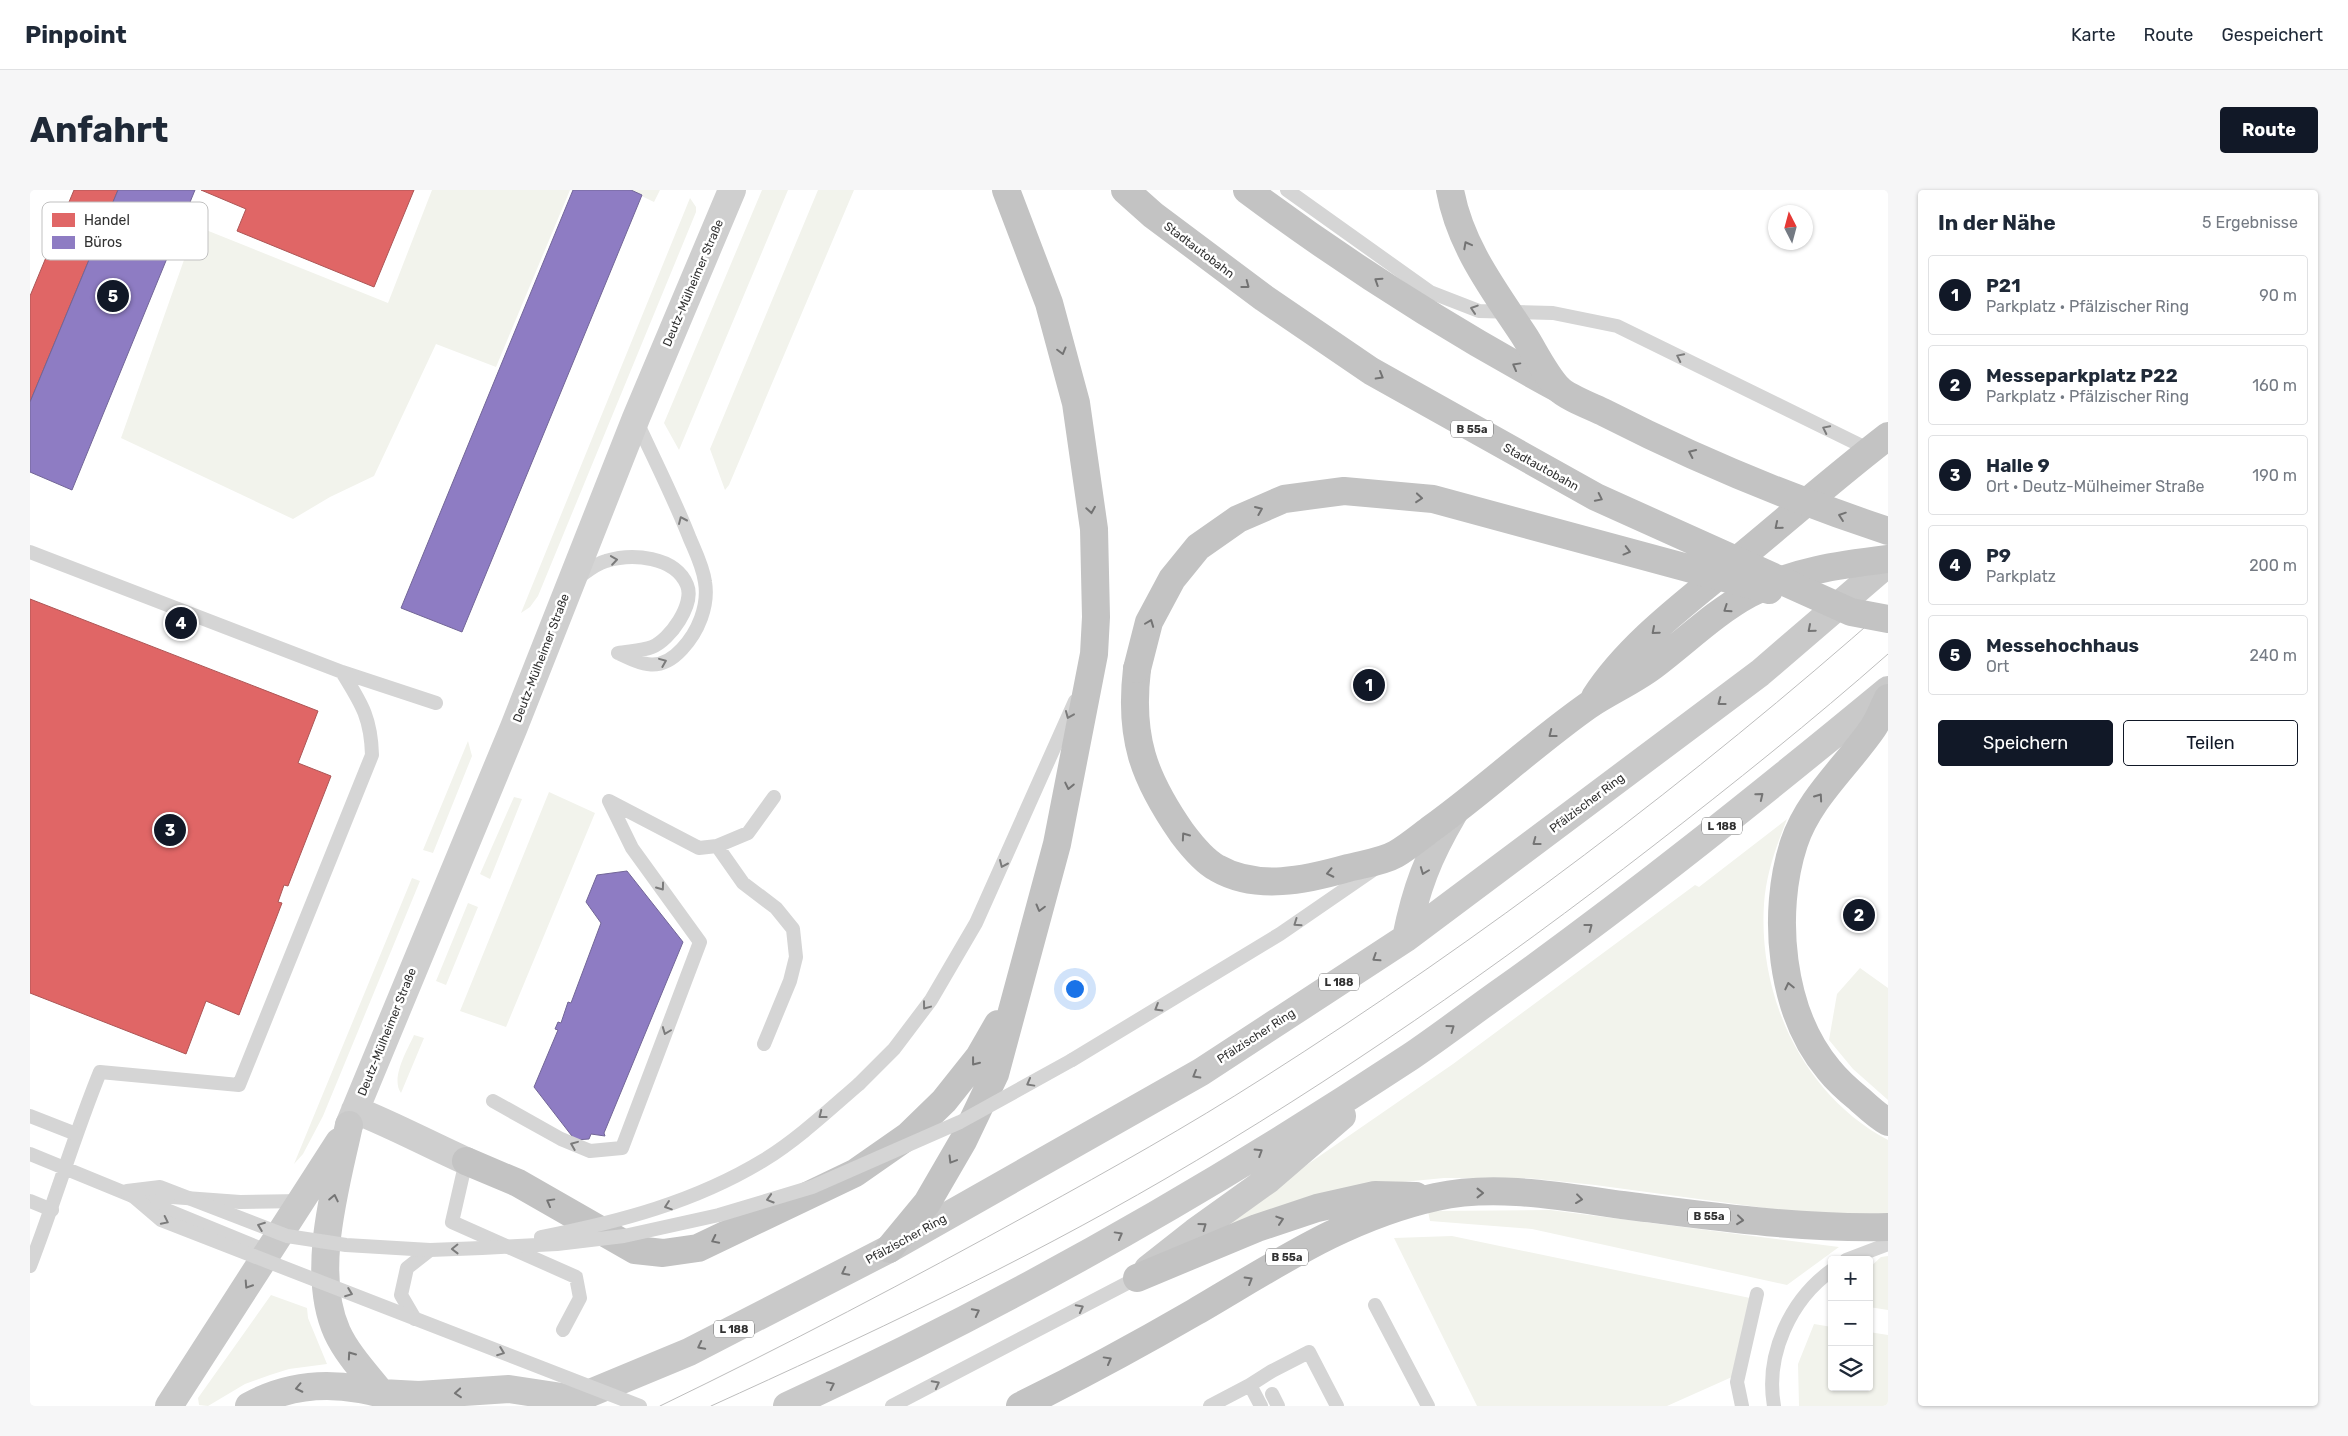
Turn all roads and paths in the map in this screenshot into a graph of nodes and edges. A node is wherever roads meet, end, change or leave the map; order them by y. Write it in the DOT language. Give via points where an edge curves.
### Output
graph roads {
  1 [pos="1006,190"];
  2 [pos="1125,190"];
  3 [pos="1247,190"];
  4 [pos="1287,190"];
  5 [pos="1450,190"];
  6 [pos="727,192"];
  7 [pos="1559,389"];
  8 [pos="636,418"];
  9 [pos="1879,443"];
  10 [pos="1888,531"];
  11 [pos="30,552"];
  12 [pos="1888,559"];
  13 [pos="1888,563"];
  14 [pos="571,582"];
  15 [pos="1851,612"];
  16 [pos="1888,620"];
  17 [pos="1094,654"];
  18 [pos="342,672"];
  19 [pos="1888,690"];
  20 [pos="1888,698"];
  21 [pos="436,703"];
  22 [pos="1590,704"];
  23 [pos="774,798"];
  24 [pos="1454,813"];
  25 [pos="717,846"];
  26 [pos="1394,855"];
  27 [pos="1406,938"];
  28 [pos="1018,990"];
  29 [pos="764,1044"];
  30 [pos="1411,1056"];
  31 [pos="494,1101"];
  32 [pos="30,1116"];
  33 [pos="352,1118"];
  34 [pos="1888,1122"];
  35 [pos="75,1134"];
  36 [pos="30,1154"];
  37 [pos="466,1161"];
  38 [pos="66,1168"];
  39 [pos="129,1193"];
  40 [pos="1437,1197"];
  41 [pos="30,1201"];
  42 [pos="302,1201"];
  43 [pos="52,1210"];
  44 [pos="1888,1227"];
  45 [pos="1888,1244"];
  46 [pos="482,1248"];
  47 [pos="430,1250"];
  48 [pos="889,1250"];
  49 [pos="269,1252"];
  50 [pos="1856,1256"];
  51 [pos="30,1266"];
  52 [pos="1828,1273"];
  53 [pos="1137,1278"];
  54 [pos="1757,1294"];
  55 [pos="1375,1304"];
  56 [pos="415,1319"];
  57 [pos="563,1330"];
  58 [pos="1250,1385"];
  59 [pos="392,1400"];
  60 [pos="173,1402"];
  61 [pos="567,1402"];
  62 [pos="249,1406"];
  63 [pos="640,1406"];
  64 [pos="787,1406"];
  65 [pos="892,1406"];
  66 [pos="1020,1406"];
  67 [pos="1210,1406"];
  68 [pos="1261,1406"];
  69 [pos="1337,1406"];
  70 [pos="1428,1406"];
  71 [pos="1742,1406"];
  72 [pos="1774,1406"];
  1 -- 17 [label="highway, one-way" via="1049,303 1076,404 1094,529"];
  2 -- 15 [label="highway, Stadtautobahn / B 55a, one-way, bridge" via="1153,215 1264,298 1380,376 1596,497"];
  7 -- 3 [label="highway, one-way" via="1462,335 1296,227"];
  9 -- 4 [label="lane, one-way" via="1617,326 1553,313 1479,311 1430,292"];
  7 -- 5 [label="highway, one-way, bridge" via="1465,241 1453,211"];
  6 -- 8 [label="street, Deutz-Mülheimer Straße"];
  10 -- 7 [label="highway, one-way, bridge" via="1742,476"];
  8 -- 14 [label="street, Deutz-Mülheimer Straße"];
  14 -- 8 [label="lane, one-way" via="605,561 633,557 654,559 684,578 688,587 686,605 671,634 652,647 618,652 643,665 663,663 676,655 698,627 706,584 702,570"];
  9 -- 22 [label="highway, one-way" via="1709,583 1629,654 1609,675"];
  11 -- 18 [label="lane"];
  12 -- 22 [label="highway, one-way" via="1826,566 1799,573 1748,595 1652,668"];
  13 -- 27 [label="main road, Pfälzischer Ring / L 188, one-way" via="1760,673"];
  14 -- 33 [label="street, Deutz-Mülheimer Straße"];
  15 -- 16 [label="highway, Stadtautobahn / B 55a, bridge"];
  26 -- 15 [label="highway, one-way, bridge" via="1336,872 1286,881 1250,881 1216,868 1190,844 1166,810 1147,772 1136,735 1134,695 1149,622 1172,578 1198,547 1238,519 1284,499 1344,491 1433,499"];
  17 -- 28 [label="highway, one-way" via="1057,844"];
  17 -- 46 [label="lane, one-way, bridge" via="976,924 931,1000 894,1049 859,1084 765,1160 718,1185 629,1218"];
  18 -- 21 [label="lane"];
  18 -- 35 [label="lane" via="363,706 371,730 372,755 239,1086 100,1072"];
  30 -- 19 [label="main road, L 188, one-way" via="1740,812"];
  34 -- 20 [label="highway, one-way" via="1828,1069 1806,1032 1789,989 1781,903 1794,842 1816,801 1874,727"];
  22 -- 24 [label="highway, one-way"];
  23 -- 25 [label="lane" via="748,833"];
  24 -- 26 [label="highway"];
  24 -- 27 [label="main road, one-way" via="1429,857 1412,905"];
  25 -- 29 [label="lane" via="742,883 776,908 793,929 796,957 790,981"];
  25 -- 31 [label="lane, one-way" via="699,848 609,801 632,848 700,942 622,1148 590,1151 561,1139"];
  26 -- 46 [label="lane, one-way, bridge" via="1280,934 1072,1060 960,1122 812,1187 719,1215 624,1236"];
  27 -- 48 [label="main road, Pfälzischer Ring / L 188, one-way" via="1201,1072"];
  28 -- 37 [label="highway, one-way" via="979,1057 944,1101 908,1136 856,1173 698,1248 663,1253 635,1250 518,1183"];
  28 -- 48 [label="highway, one-way" via="995,1074 963,1141 927,1203"];
  53 -- 30 [label="main road, one-way" via="1269,1179"];
  64 -- 30 [label="main road, L 188, one-way" via="998,1301 1183,1200"];
  32 -- 35 [label="lane, bridge"];
  33 -- 37 [label="street" via="396,1126 411,1137"];
  33 -- 42 [label="main road"];
  59 -- 33 [label="main road, one-way" via="350,1355 330,1311 326,1259 329,1219"];
  35 -- 38 [label="lane"];
  36 -- 38 [label="lane"];
  37 -- 57 [label="lane" via="452,1222 576,1277 580,1298"];
  38 -- 39 [label="lane"];
  38 -- 43 [label="lane"];
  39 -- 42 [label="lane" via="240,1202"];
  47 -- 39 [label="lane, one-way, bridge" via="346,1245 287,1236 160,1188"];
  39 -- 49 [label="lane"];
  39 -- 56 [label="lane, one-way, bridge" via="161,1220"];
  40 -- 44 [label="highway, B 55a, one-way" via="1468,1193 1530,1193 1800,1226"];
  53 -- 40 [label="highway, one-way" via="1257,1228 1316,1208 1375,1195"];
  66 -- 40 [label="highway, B 55a, one-way" via="1195,1313 1306,1246 1354,1222"];
  41 -- 43 [label="lane, bridge"];
  42 -- 49 [label="main road"];
  43 -- 51 [label="lane"];
  45 -- 50 [label="lane"];
  46 -- 47 [label="lane, one-way, bridge"];
  47 -- 56 [label="lane" via="407,1268 401,1295"];
  48 -- 61 [label="main road, Pfälzischer Ring / L 188, one-way" via="689,1352"];
  49 -- 60 [label="main road, one-way"];
  52 -- 72 [label="lane" via="1810,1289 1787,1322 1776,1355"];
  65 -- 53 [label="lane, one-way"];
  54 -- 71 [label="lane" via="1737,1382"];
  55 -- 70 [label="lane"];
  56 -- 63 [label="lane, one-way, bridge"];
  58 -- 67 [label="lane"];
  58 -- 68 [label="lane"];
  58 -- 69 [label="lane" via="1309,1352"];
  61 -- 59 [label="main road, one-way" via="509,1389"];
  59 -- 62 [label="main road, one-way" via="334,1385 310,1386 284,1391"];
}
